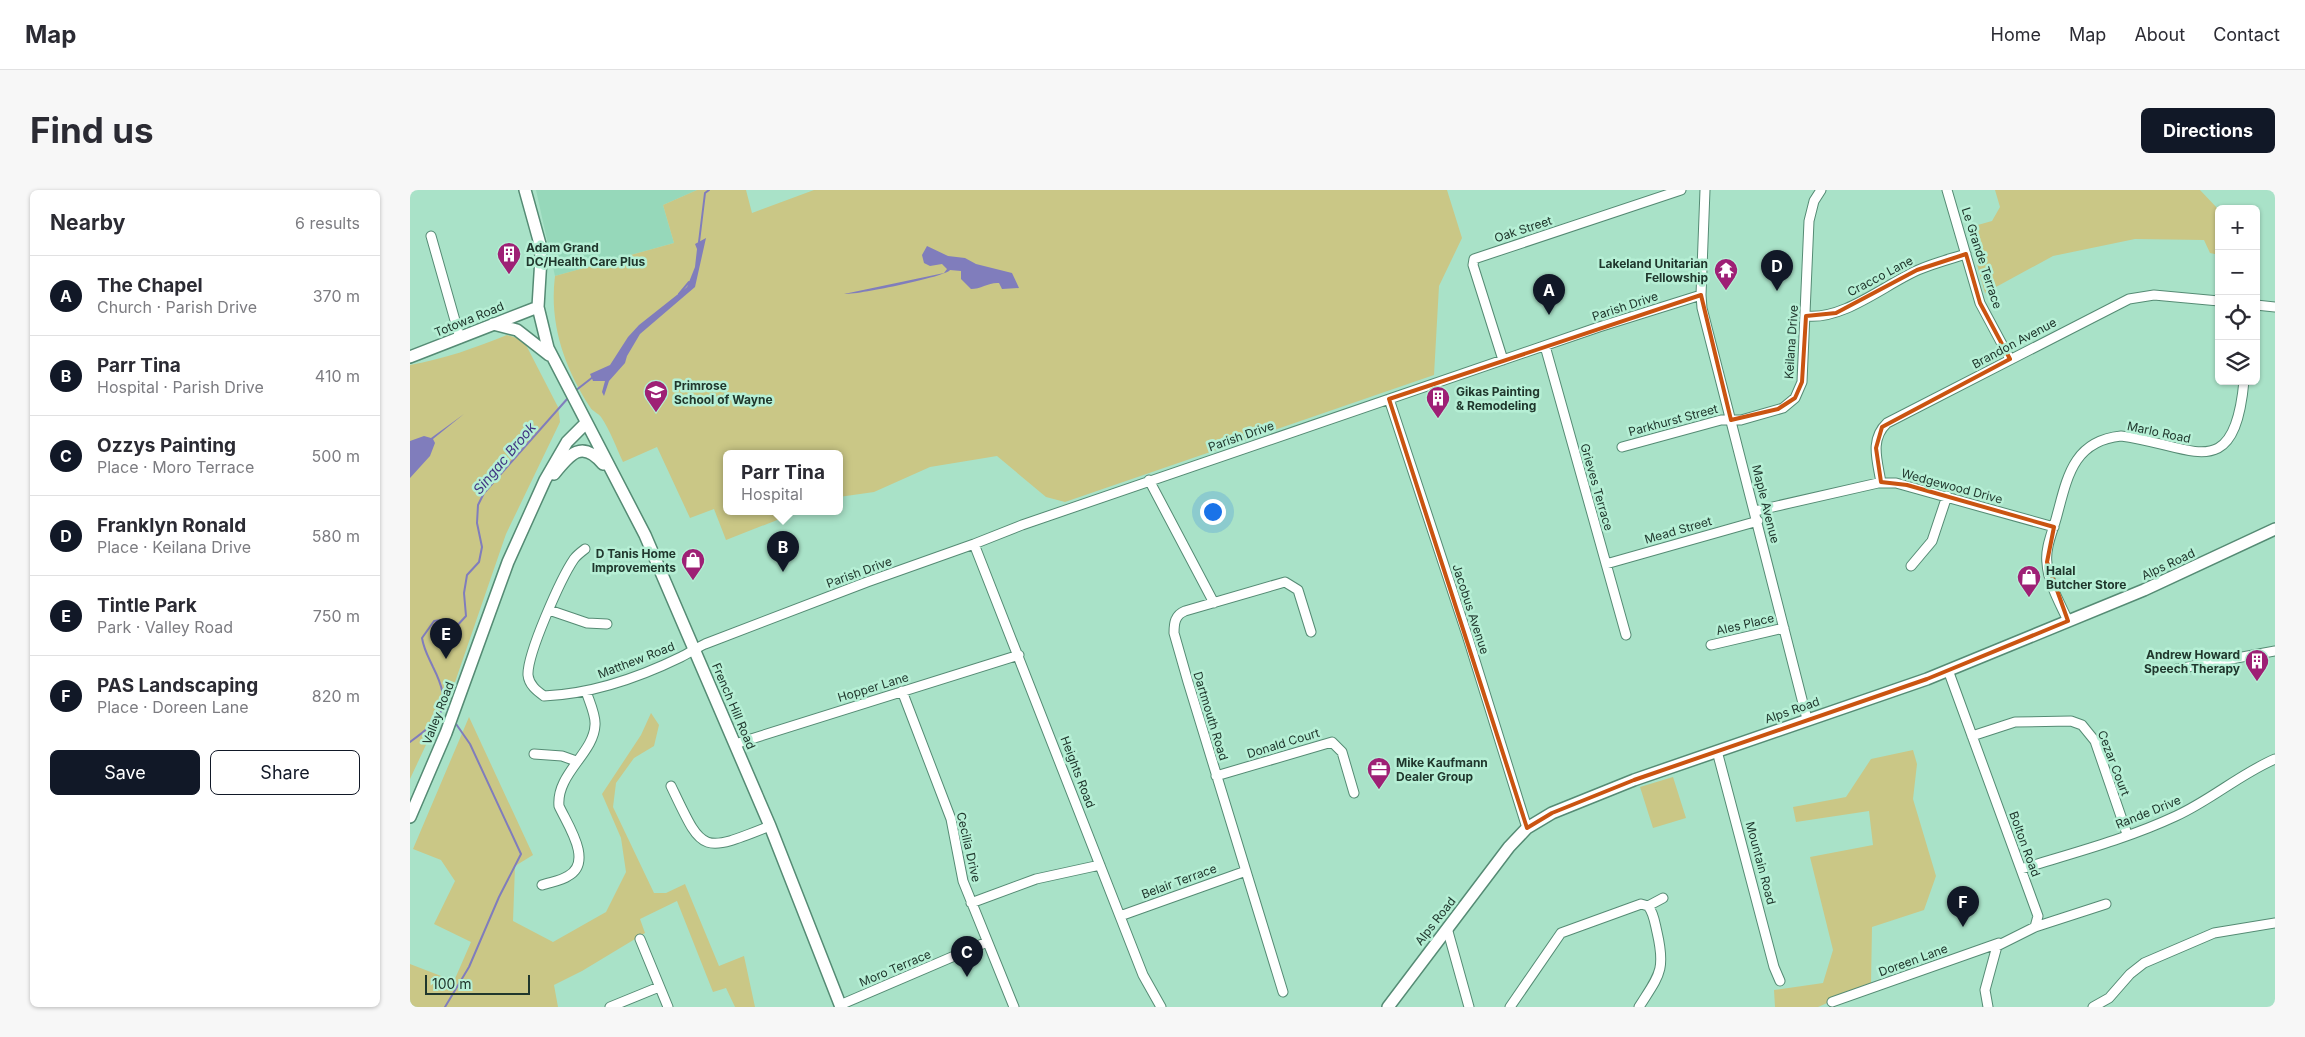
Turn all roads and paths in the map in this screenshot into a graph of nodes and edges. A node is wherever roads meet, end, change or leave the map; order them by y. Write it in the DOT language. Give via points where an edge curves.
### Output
graph roads {
  1 [pos="525,190"];
  2 [pos="1681,190"];
  3 [pos="1705,190"];
  4 [pos="1821,190"];
  5 [pos="1947,190"];
  6 [pos="431,236"];
  7 [pos="1966,254"];
  8 [pos="1701,295"];
  9 [pos="2215,301"];
  10 [pos="2260,305"];
  11 [pos="538,307"];
  12 [pos="2275,307"];
  13 [pos="1806,316"];
  14 [pos="493,324"];
  15 [pos="460,338"];
  16 [pos="1545,346"];
  17 [pos="410,357"];
  18 [pos="552,358"];
  19 [pos="2010,359"];
  20 [pos="1503,360"];
  21 [pos="2244,385"];
  22 [pos="1389,399"];
  23 [pos="1731,419"];
  24 [pos="586,423"];
  25 [pos="1622,447"];
  26 [pos="1149,480"];
  27 [pos="1881,483"];
  28 [pos="621,490"];
  29 [pos="1946,496"];
  30 [pos="533,507"];
  31 [pos="1755,511"];
  32 [pos="1758,521"];
  33 [pos="2054,527"];
  34 [pos="2275,529"];
  35 [pos="974,544"];
  36 [pos="585,549"];
  37 [pos="1606,564"];
  38 [pos="1911,566"];
  39 [pos="1214,603"];
  40 [pos="548,610"];
  41 [pos="2068,620"];
  42 [pos="606,624"];
  43 [pos="1784,628"];
  44 [pos="1311,632"];
  45 [pos="1626,635"];
  46 [pos="1711,645"];
  47 [pos="695,648"];
  48 [pos="2275,651"];
  49 [pos="1019,655"];
  50 [pos="2178,669"];
  51 [pos="1948,670"];
  52 [pos="586,691"];
  53 [pos="902,692"];
  54 [pos="1807,719"];
  55 [pos="1972,736"];
  56 [pos="734,744"];
  57 [pos="1718,751"];
  58 [pos="534,754"];
  59 [pos="2275,759"];
  60 [pos="576,760"];
  61 [pos="1216,776"];
  62 [pos="672,786"];
  63 [pos="1354,793"];
  64 [pos="410,817"];
  65 [pos="770,826"];
  66 [pos="1527,828"];
  67 [pos="2127,834"];
  68 [pos="1100,865"];
  69 [pos="2021,869"];
  70 [pos="1246,871"];
  71 [pos="542,885"];
  72 [pos="1663,898"];
  73 [pos="971,903"];
  74 [pos="2106,904"];
  75 [pos="1648,906"];
  76 [pos="1120,916"];
  77 [pos="2275,924"];
  78 [pos="2035,927"];
  79 [pos="1447,928"];
  80 [pos="640,939"];
  81 [pos="987,942"];
  82 [pos="2002,942"];
  83 [pos="1780,981"];
  84 [pos="659,986"];
  85 [pos="1283,992"];
  86 [pos="1832,1002"];
  87 [pos="841,1006"];
  88 [pos="610,1007"];
  89 [pos="668,1007"];
  90 [pos="1014,1007"];
  91 [pos="1161,1007"];
  92 [pos="1388,1007"];
  93 [pos="1469,1007"];
  94 [pos="1510,1007"];
  95 [pos="1639,1007"];
  96 [pos="1988,1007"];
  97 [pos="2093,1007"];
  1 -- 11 [label="main road, French Hill Road" via="540,251"];
  2 -- 20 [label="street, Oak Street" via="1474,259 1473,265"];
  3 -- 8 [label="street"];
  4 -- 13 [label="street, Keilana Drive" via="1809,220"];
  5 -- 7 [label="street, Le Grande Terrace"];
  6 -- 15 [label="street"];
  7 -- 13 [label="street, Cracco Lane" via="1917,270 1836,313"];
  7 -- 19 [label="street, Le Grande Terrace" via="1980,303"];
  8 -- 16 [label="street, Parish Drive"];
  8 -- 23 [label="street, Maple Avenue" via="1708,337"];
  9 -- 19 [label="street, Brandon Avenue" via="2154,295 2129,298"];
  10 -- 12 [label="street"];
  11 -- 14 [label="main road, Totowa Road"];
  11 -- 18 [label="main road, French Hill Road"];
  13 -- 23 [label="street, Keilana Drive" via="1802,382 1795,398 1778,409 1741,420"];
  14 -- 15 [label="main road, Totowa Road"];
  14 -- 18 [label="main road" via="517,330"];
  15 -- 17 [label="main road, Totowa Road"];
  16 -- 20 [label="street, Parish Drive"];
  16 -- 37 [label="street, Grieves Terrace"];
  18 -- 24 [label="main road, French Hill Road"];
  19 -- 27 [label="street, Brandon Avenue" via="1887,423 1879,433 1876,448"];
  20 -- 22 [label="street, Parish Drive"];
  21 -- 33 [label="street, Marlo Road" via="2237,425 2229,438 2213,450 2193,453 2121,436 2101,440 2086,450 2069,474"];
  22 -- 26 [label="street, Parish Drive"];
  22 -- 66 [label="street, Jacobus Avenue"];
  23 -- 25 [label="street, Parkhurst Street"];
  23 -- 31 [label="street, Maple Avenue"];
  24 -- 28 [label="main road, French Hill Road"];
  24 -- 30 [label="main road, Valley Road" via="562,449"];
  26 -- 35 [label="street, Parish Drive"];
  26 -- 39 [label="street"];
  27 -- 29 [label="street, Wedgewood Drive" via="1896,483"];
  27 -- 31 [label="street, Wedgewood Drive"];
  28 -- 30 [label="main road, Valley Road" via="596,456 588,451 578,451 565,460"];
  28 -- 47 [label="main road, French Hill Road" via="645,535"];
  29 -- 33 [label="street, Wedgewood Drive"];
  29 -- 38 [label="street" via="1932,541"];
  30 -- 64 [label="main road, Valley Road" via="508,562 452,717"];
  31 -- 32 [label="street, Maple Avenue"];
  32 -- 37 [label="street, Mead Street"];
  32 -- 43 [label="street, Maple Avenue"];
  33 -- 41 [label="street, Marlo Road" via="2046,562"];
  34 -- 41 [label="main road, Alps Road" via="2144,590"];
  35 -- 47 [label="street, Parish Drive"];
  35 -- 49 [label="street, Heights Road"];
  36 -- 40 [label="street, Matthew Road" via="574,559"];
  37 -- 45 [label="street, Grieves Terrace"];
  39 -- 44 [label="street" via="1282,582 1290,583 1301,596"];
  39 -- 61 [label="street, Dartmouth Road" via="1181,613 1174,625 1174,633"];
  40 -- 42 [label="street" via="588,623"];
  40 -- 52 [label="street, Matthew Road" via="530,662 528,677 533,688 544,696"];
  41 -- 51 [label="main road, Alps Road"];
  43 -- 46 [label="street, Ales Place"];
  43 -- 54 [label="street, Maple Avenue"];
  47 -- 52 [label="street, Matthew Road" via="621,682"];
  47 -- 56 [label="main road, French Hill Road"];
  48 -- 50 [label="street"];
  49 -- 53 [label="street, Hopper Lane"];
  49 -- 68 [label="street, Heights Road"];
  51 -- 54 [label="main road, Alps Road"];
  51 -- 55 [label="street, Bolton Road"];
  52 -- 60 [label="street" via="595,724 593,738"];
  53 -- 56 [label="street, Hopper Lane"];
  53 -- 73 [label="street, Cecilia Drive" via="951,819"];
  54 -- 57 [label="main road, Alps Road"];
  55 -- 67 [label="street, Cezar Court" via="2015,722 2071,721 2082,725 2094,741"];
  55 -- 69 [label="street, Bolton Road"];
  56 -- 65 [label="main road, French Hill Road"];
  57 -- 66 [label="main road, Alps Road" via="1552,813"];
  57 -- 83 [label="street, Mountain Road"];
  58 -- 60 [label="street"];
  59 -- 67 [label="street, Rande Drive" via="2245,774 2195,807"];
  60 -- 71 [label="street" via="558,799 578,848 578,867 569,876"];
  61 -- 63 [label="street, Donald Court" via="1332,742 1342,752"];
  61 -- 70 [label="street, Dartmouth Road"];
  62 -- 65 [label="street" via="693,832 710,844 719,845"];
  65 -- 87 [label="main road, French Hill Road"];
  66 -- 79 [label="main road, Alps Road"];
  67 -- 69 [label="street, Rande Drive"];
  68 -- 73 [label="street" via="1036,879"];
  68 -- 76 [label="street, Heights Road"];
  69 -- 78 [label="street, Bolton Road" via="2038,916"];
  70 -- 76 [label="street, Belair Terrace"];
  70 -- 85 [label="street, Dartmouth Road"];
  72 -- 75 [label="street"];
  73 -- 81 [label="street, Cecilia Drive"];
  74 -- 78 [label="street"];
  75 -- 94 [label="street" via="1641,904 1564,930"];
  75 -- 95 [label="street" via="1661,950 1662,967"];
  76 -- 91 [label="street, Heights Road" via="1146,981"];
  77 -- 97 [label="street" via="2207,935 2144,963 2109,998"];
  78 -- 82 [label="street"];
  79 -- 92 [label="main road, Alps Road"];
  79 -- 93 [label="street"];
  80 -- 84 [label="street"];
  81 -- 87 [label="street, Moro Terrace"];
  81 -- 90 [label="street, Cecilia Drive"];
  82 -- 86 [label="street, Doreen Lane"];
  82 -- 96 [label="street" via="1994,950 1987,978"];
  84 -- 88 [label="street"];
  84 -- 89 [label="street"];
}
